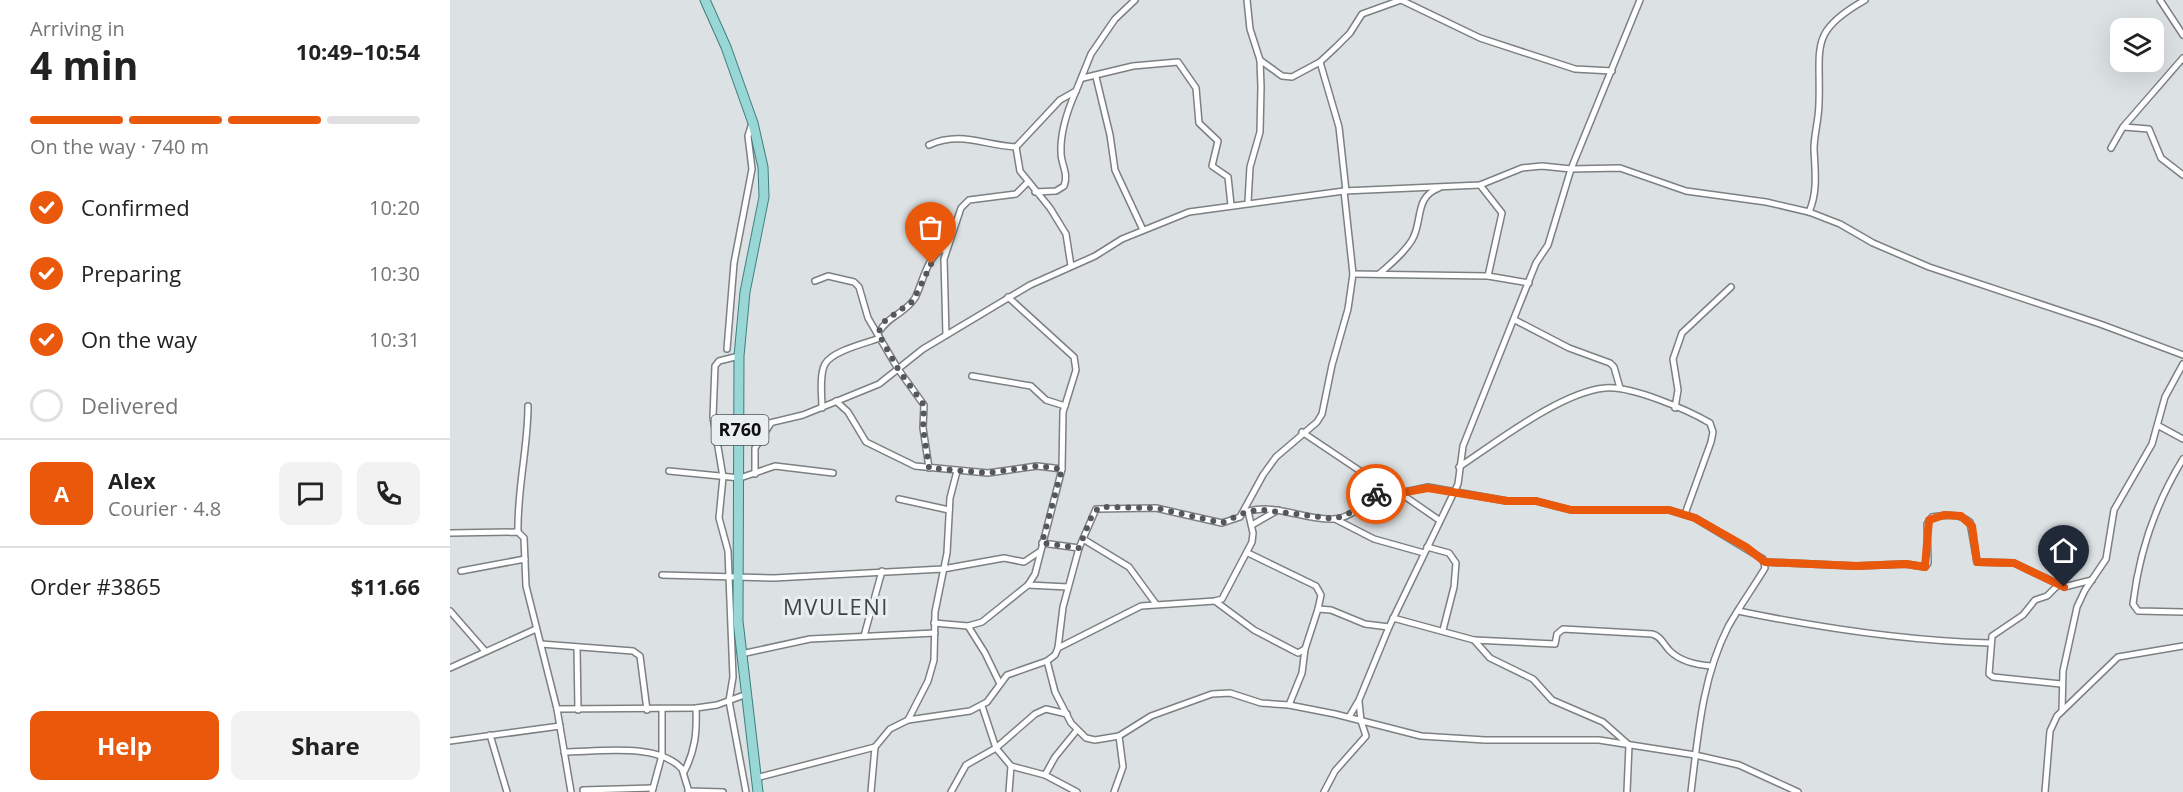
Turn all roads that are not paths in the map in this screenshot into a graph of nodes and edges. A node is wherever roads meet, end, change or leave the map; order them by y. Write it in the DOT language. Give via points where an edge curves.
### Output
graph roads {
  1 [pos="705,0"];
  2 [pos="1135,0"];
  3 [pos="1247,0"];
  4 [pos="1401,0"];
  5 [pos="1640,0"];
  6 [pos="1865,0"];
  7 [pos="2160,0"];
  8 [pos="2183,35"];
  9 [pos="2183,58"];
  10 [pos="1260,60"];
  11 [pos="1320,62"];
  12 [pos="1612,71"];
  13 [pos="1096,76"];
  14 [pos="1083,78"];
  15 [pos="1076,91"];
  16 [pos="753,123"];
  17 [pos="2123,127"];
  18 [pos="928,145"];
  19 [pos="1016,147"];
  20 [pos="2111,148"];
  21 [pos="1571,169"];
  22 [pos="2183,175"];
  23 [pos="1028,183"];
  24 [pos="1480,185"];
  25 [pos="1442,186"];
  26 [pos="1345,191"];
  27 [pos="1035,192"];
  28 [pos="1248,202"];
  29 [pos="1231,205"];
  30 [pos="1809,212"];
  31 [pos="1143,230"];
  32 [pos="946,248"];
  33 [pos="1071,266"];
  34 [pos="1353,274"];
  35 [pos="1379,274"];
  36 [pos="1488,276"];
  37 [pos="815,281"];
  38 [pos="1529,283"];
  39 [pos="1731,287"];
  40 [pos="1008,297"];
  41 [pos="1515,320"];
  42 [pos="879,335"];
  43 [pos="946,335"];
  44 [pos="727,350"];
  45 [pos="2183,355"];
  46 [pos="735,357"];
  47 [pos="718,361"];
  48 [pos="2183,364"];
  49 [pos="898,369"];
  50 [pos="972,376"];
  51 [pos="1620,388"];
  52 [pos="836,401"];
  53 [pos="528,406"];
  54 [pos="1065,406"];
  55 [pos="822,408"];
  56 [pos="1675,408"];
  57 [pos="772,423"];
  58 [pos="2159,426"];
  59 [pos="740,430"];
  60 [pos="1302,432"];
  61 [pos="2183,439"];
  62 [pos="2183,459"];
  63 [pos="1459,467"];
  64 [pos="929,468"];
  65 [pos="1062,469"];
  66 [pos="669,471"];
  67 [pos="957,471"];
  68 [pos="833,473"];
  69 [pos="755,474"];
  70 [pos="723,477"];
  71 [pos="740,478"];
  72 [pos="1387,489"];
  73 [pos="1453,491"];
  74 [pos="1400,493"];
  75 [pos="899,498"];
  76 [pos="949,510"];
  77 [pos="1278,510"];
  78 [pos="1248,511"];
  79 [pos="1685,514"];
  80 [pos="1240,517"];
  81 [pos="1335,519"];
  82 [pos="1439,520"];
  83 [pos="1252,525"];
  84 [pos="518,532"];
  85 [pos="450,533"];
  86 [pos="1083,539"];
  87 [pos="1042,543"];
  88 [pos="1079,548"];
  89 [pos="1425,550"];
  90 [pos="1039,552"];
  91 [pos="1248,554"];
  92 [pos="525,559"];
  93 [pos="1765,562"];
  94 [pos="943,569"];
  95 [pos="461,571"];
  96 [pos="882,571"];
  97 [pos="1035,574"];
  98 [pos="662,575"];
  99 [pos="734,578"];
  100 [pos="2092,580"];
  101 [pos="2059,584"];
  102 [pos="1028,585"];
  103 [pos="1046,585"];
  104 [pos="1068,587"];
  105 [pos="1215,601"];
  106 [pos="1156,604"];
  107 [pos="1318,609"];
  108 [pos="450,611"];
  109 [pos="1738,611"];
  110 [pos="2183,612"];
  111 [pos="1394,618"];
  112 [pos="734,619"];
  113 [pos="934,624"];
  114 [pos="968,626"];
  115 [pos="1389,627"];
  116 [pos="536,629"];
  117 [pos="1443,630"];
  118 [pos="935,633"];
  119 [pos="864,636"];
  120 [pos="1474,640"];
  121 [pos="1990,643"];
  122 [pos="541,644"];
  123 [pos="2183,646"];
  124 [pos="577,647"];
  125 [pos="1058,648"];
  126 [pos="1305,649"];
  127 [pos="485,651"];
  128 [pos="1298,653"];
  129 [pos="741,654"];
  130 [pos="1303,657"];
  131 [pos="1047,661"];
  132 [pos="1712,666"];
  133 [pos="450,668"];
  134 [pos="1000,684"];
  135 [pos="2061,684"];
  136 [pos="747,694"];
  137 [pos="1359,700"];
  138 [pos="729,701"];
  139 [pos="1289,705"];
  140 [pos="982,706"];
  141 [pos="696,708"];
  142 [pos="557,710"];
  143 [pos="578,710"];
  144 [pos="647,710"];
  145 [pos="662,710"];
  146 [pos="2062,711"];
  147 [pos="1067,714"];
  148 [pos="1349,717"];
  149 [pos="908,720"];
  150 [pos="1361,721"];
  151 [pos="560,726"];
  152 [pos="1077,730"];
  153 [pos="490,735"];
  154 [pos="1119,736"];
  155 [pos="450,741"];
  156 [pos="1629,745"];
  157 [pos="875,747"];
  158 [pos="996,748"];
  159 [pos="564,752"];
  160 [pos="662,755"];
  161 [pos="1695,755"];
  162 [pos="1011,766"];
  163 [pos="684,772"];
  164 [pos="1046,775"];
  165 [pos="756,778"];
  166 [pos="583,789"];
  167 [pos="653,790"];
  168 [pos="507,792"];
  169 [pos="571,792"];
  170 [pos="688,792"];
  171 [pos="723,792"];
  172 [pos="746,792"];
  173 [pos="758,792"];
  174 [pos="871,792"];
  175 [pos="951,792"];
  176 [pos="1010,792"];
  177 [pos="1077,792"];
  178 [pos="1114,792"];
  179 [pos="1324,792"];
  180 [pos="1627,792"];
  181 [pos="1691,792"];
  182 [pos="1798,792"];
  183 [pos="2045,792"];
  1 -- 16 [label="main road, R760"];
  2 -- 14 [label="street" via="1115,19 1091,54"];
  3 -- 10 [label="street" via="1250,29"];
  4 -- 11 [label="street" via="1362,14 1350,33"];
  4 -- 12 [label="street" via="1480,39 1575,69"];
  5 -- 12 [label="street"];
  6 -- 30 [label="street" via="1829,26 1819,50 1816,193"];
  7 -- 8 [label="street"];
  9 -- 17 [label="street"];
  10 -- 11 [label="street" via="1288,77"];
  10 -- 28 [label="street" via="1260,132 1250,167"];
  11 -- 26 [label="street" via="1339,127"];
  12 -- 21 [label="street"];
  13 -- 14 [label="street"];
  13 -- 29 [label="street" via="1133,66 1178,62 1196,88 1199,123 1218,141 1212,166 1228,177"];
  13 -- 31 [label="street" via="1115,170"];
  14 -- 15 [label="street"];
  15 -- 19 [label="street" via="1060,100"];
  15 -- 27 [label="street" via="1061,140 1064,186 1056,192"];
  16 -- 44 [label="street" via="748,136 752,169 734,263"];
  16 -- 46 [label="main road, R760" via="763,167 764,197"];
  17 -- 20 [label="street"];
  17 -- 22 [label="street" via="2149,129 2161,158"];
  18 -- 19 [label="street" via="960,137"];
  19 -- 23 [label="street" via="1020,171"];
  21 -- 24 [label="street" via="1522,168"];
  21 -- 30 [label="street" via="1620,168 1686,191 1766,201"];
  21 -- 38 [label="street" via="1548,245"];
  23 -- 27 [label="street"];
  23 -- 32 [label="street" via="1009,197 964,203"];
  24 -- 25 [label="street"];
  24 -- 36 [label="street" via="1502,213"];
  25 -- 26 [label="street"];
  25 -- 35 [label="street" via="1427,195 1413,238"];
  26 -- 28 [label="street"];
  26 -- 34 [label="street"];
  27 -- 33 [label="street" via="1066,234"];
  28 -- 29 [label="street"];
  29 -- 31 [label="street" via="1189,212"];
  30 -- 45 [label="street" via="1929,267"];
  31 -- 33 [label="street"];
  32 -- 42 [label="street" via="937,253 913,301 885,321"];
  32 -- 43 [label="street"];
  33 -- 40 [label="street"];
  34 -- 35 [label="street"];
  34 -- 60 [label="street" via="1322,414"];
  35 -- 36 [label="street"];
  36 -- 38 [label="street"];
  37 -- 42 [label="street" via="828,276 857,283 863,307"];
  38 -- 41 [label="street"];
  39 -- 56 [label="street" via="1682,333 1673,358 1678,390"];
  40 -- 43 [label="street"];
  40 -- 54 [label="street" via="1074,357 1076,370"];
  41 -- 51 [label="street" via="1569,348 1610,363"];
  41 -- 63 [label="street" via="1463,446"];
  42 -- 49 [label="street"];
  42 -- 55 [label="street" via="826,362"];
  43 -- 49 [label="street"];
  44 -- 46 [label="street"];
  44 -- 47 [label="street"];
  46 -- 47 [label="street"];
  46 -- 59 [label="main road, R760"];
  47 -- 70 [label="street" via="713,417"];
  48 -- 58 [label="street" via="2165,398"];
  49 -- 52 [label="street" via="879,384"];
  49 -- 64 [label="street" via="924,405"];
  50 -- 54 [label="street" via="1031,386 1046,399"];
  51 -- 56 [label="street"];
  51 -- 63 [label="street" via="1585,391 1506,435"];
  52 -- 55 [label="street"];
  52 -- 64 [label="street" via="848,412 866,442 907,463"];
  53 -- 84 [label="street"];
  54 -- 65 [label="street"];
  55 -- 57 [label="street"];
  56 -- 79 [label="street" via="1710,423 1713,432"];
  57 -- 59 [label="street"];
  57 -- 69 [label="street" via="755,448"];
  58 -- 61 [label="street"];
  58 -- 100 [label="street" via="2116,506 2106,559"];
  59 -- 71 [label="main road, R760"];
  60 -- 72 [label="street"];
  60 -- 80 [label="street" via="1276,457"];
  62 -- 110 [label="street" via="2163,492 2148,534 2133,604 2138,611"];
  63 -- 73 [label="street" via="1460,478"];
  64 -- 67 [label="street"];
  65 -- 67 [label="street" via="1037,466 988,473"];
  65 -- 87 [label="street"];
  66 -- 70 [label="street"];
  67 -- 76 [label="street"];
  68 -- 69 [label="street" via="775,466"];
  69 -- 71 [label="street"];
  70 -- 71 [label="street"];
  70 -- 99 [label="street" via="719,510"];
  71 -- 99 [label="main road, R760"];
  72 -- 74 [label="street"];
  72 -- 81 [label="street"];
  73 -- 74 [label="street" via="1420,488"];
  73 -- 79 [label="street" via="1507,501 1536,501 1571,510 1642,508"];
  73 -- 82 [label="street"];
  74 -- 82 [label="street"];
  75 -- 76 [label="street"];
  76 -- 94 [label="street"];
  77 -- 78 [label="street"];
  77 -- 81 [label="street"];
  77 -- 83 [label="street"];
  78 -- 80 [label="street"];
  78 -- 83 [label="street"];
  79 -- 93 [label="street" via="1746,547"];
  80 -- 86 [label="street" via="1222,523 1156,508 1100,507 1093,513"];
  81 -- 89 [label="street" via="1374,539"];
  82 -- 89 [label="street"];
  83 -- 91 [label="street"];
  84 -- 85 [label="street"];
  84 -- 92 [label="street" via="524,538"];
  86 -- 88 [label="street"];
  86 -- 106 [label="street" via="1129,567"];
  87 -- 88 [label="street"];
  87 -- 90 [label="street"];
  88 -- 104 [label="street"];
  89 -- 111 [label="street"];
  89 -- 117 [label="street" via="1449,553 1456,563"];
  90 -- 94 [label="street" via="1024,562 1004,558"];
  90 -- 97 [label="street"];
  91 -- 105 [label="street" via="1228,592"];
  91 -- 107 [label="street" via="1316,586 1321,595"];
  92 -- 95 [label="street"];
  92 -- 116 [label="street" via="526,586"];
  93 -- 101 [label="street" via="1925,567 1929,520 1944,515 1961,516 1972,526 1977,562 2014,563"];
  93 -- 109 [label="street"];
  94 -- 96 [label="street"];
  94 -- 113 [label="street"];
  96 -- 99 [label="street"];
  96 -- 119 [label="street"];
  97 -- 102 [label="street"];
  97 -- 103 [label="street"];
  98 -- 99 [label="street"];
  99 -- 112 [label="main road, R760"];
  100 -- 101 [label="street" via="2068,587"];
  100 -- 135 [label="street" via="2077,607"];
  101 -- 121 [label="street" via="1992,636"];
  102 -- 103 [label="street"];
  102 -- 114 [label="street" via="990,617"];
  103 -- 104 [label="street"];
  104 -- 125 [label="street"];
  105 -- 106 [label="street"];
  105 -- 128 [label="street" via="1254,630"];
  106 -- 125 [label="street" via="1126,612"];
  107 -- 115 [label="street"];
  107 -- 126 [label="street"];
  108 -- 127 [label="street"];
  109 -- 121 [label="street" via="1838,630"];
  109 -- 132 [label="street"];
  111 -- 115 [label="street"];
  111 -- 117 [label="street"];
  112 -- 129 [label="main road, R760"];
  112 -- 138 [label="street"];
  113 -- 114 [label="street"];
  113 -- 118 [label="street"];
  114 -- 134 [label="street" via="986,652"];
  115 -- 137 [label="street"];
  116 -- 122 [label="street"];
  116 -- 127 [label="street"];
  117 -- 120 [label="street"];
  118 -- 119 [label="street"];
  118 -- 149 [label="street" via="933,666"];
  119 -- 129 [label="street" via="810,639"];
  120 -- 132 [label="street" via="1555,644 1557,634 1566,629 1652,634 1690,664"];
  120 -- 156 [label="street" via="1490,658 1533,679 1552,700 1603,722"];
  121 -- 135 [label="street" via="1990,676"];
  122 -- 124 [label="street"];
  122 -- 142 [label="street"];
  123 -- 146 [label="street" via="2118,657"];
  124 -- 143 [label="street"];
  124 -- 144 [label="street" via="633,651 640,656"];
  125 -- 131 [label="street"];
  126 -- 128 [label="street"];
  126 -- 130 [label="street"];
  127 -- 133 [label="street"];
  128 -- 130 [label="street"];
  129 -- 136 [label="main road, R760"];
  130 -- 139 [label="street" via="1302,673"];
  131 -- 134 [label="street" via="1017,669"];
  131 -- 147 [label="street" via="1055,692"];
  132 -- 161 [label="street"];
  134 -- 140 [label="street"];
  135 -- 146 [label="street"];
  136 -- 138 [label="street"];
  136 -- 165 [label="main road, R760"];
  137 -- 148 [label="street"];
  137 -- 150 [label="street"];
  138 -- 141 [label="street"];
  138 -- 172 [label="street"];
  139 -- 148 [label="street"];
  139 -- 154 [label="street" via="1261,703 1230,693 1212,694 1151,716"];
  140 -- 149 [label="street"];
  140 -- 158 [label="street"];
  141 -- 145 [label="street"];
  141 -- 163 [label="street" via="696,741"];
  142 -- 143 [label="street"];
  142 -- 151 [label="street"];
  143 -- 144 [label="street"];
  144 -- 145 [label="street"];
  145 -- 160 [label="street"];
  146 -- 183 [label="street" via="2050,731"];
  147 -- 152 [label="street"];
  147 -- 158 [label="street" via="1041,711"];
  148 -- 150 [label="street"];
  149 -- 157 [label="street" via="890,729"];
  150 -- 156 [label="street" via="1421,736 1575,739"];
  150 -- 179 [label="street" via="1366,736 1335,771"];
  151 -- 153 [label="street"];
  151 -- 159 [label="street"];
  152 -- 154 [label="street" via="1095,740"];
  152 -- 164 [label="street"];
  153 -- 155 [label="street"];
  153 -- 168 [label="street"];
  154 -- 178 [label="street" via="1123,767"];
  156 -- 161 [label="street"];
  156 -- 180 [label="street"];
  157 -- 165 [label="street"];
  157 -- 174 [label="street"];
  158 -- 162 [label="street"];
  158 -- 175 [label="street" via="966,765"];
  159 -- 160 [label="street"];
  159 -- 169 [label="street"];
  160 -- 163 [label="street"];
  160 -- 167 [label="street"];
  161 -- 181 [label="street"];
  161 -- 182 [label="street" via="1739,765"];
  162 -- 164 [label="street"];
  162 -- 176 [label="street"];
  163 -- 170 [label="street"];
  164 -- 177 [label="street"];
  165 -- 173 [label="main road, R760"];
  166 -- 167 [label="street"];
  170 -- 171 [label="street"];
}
